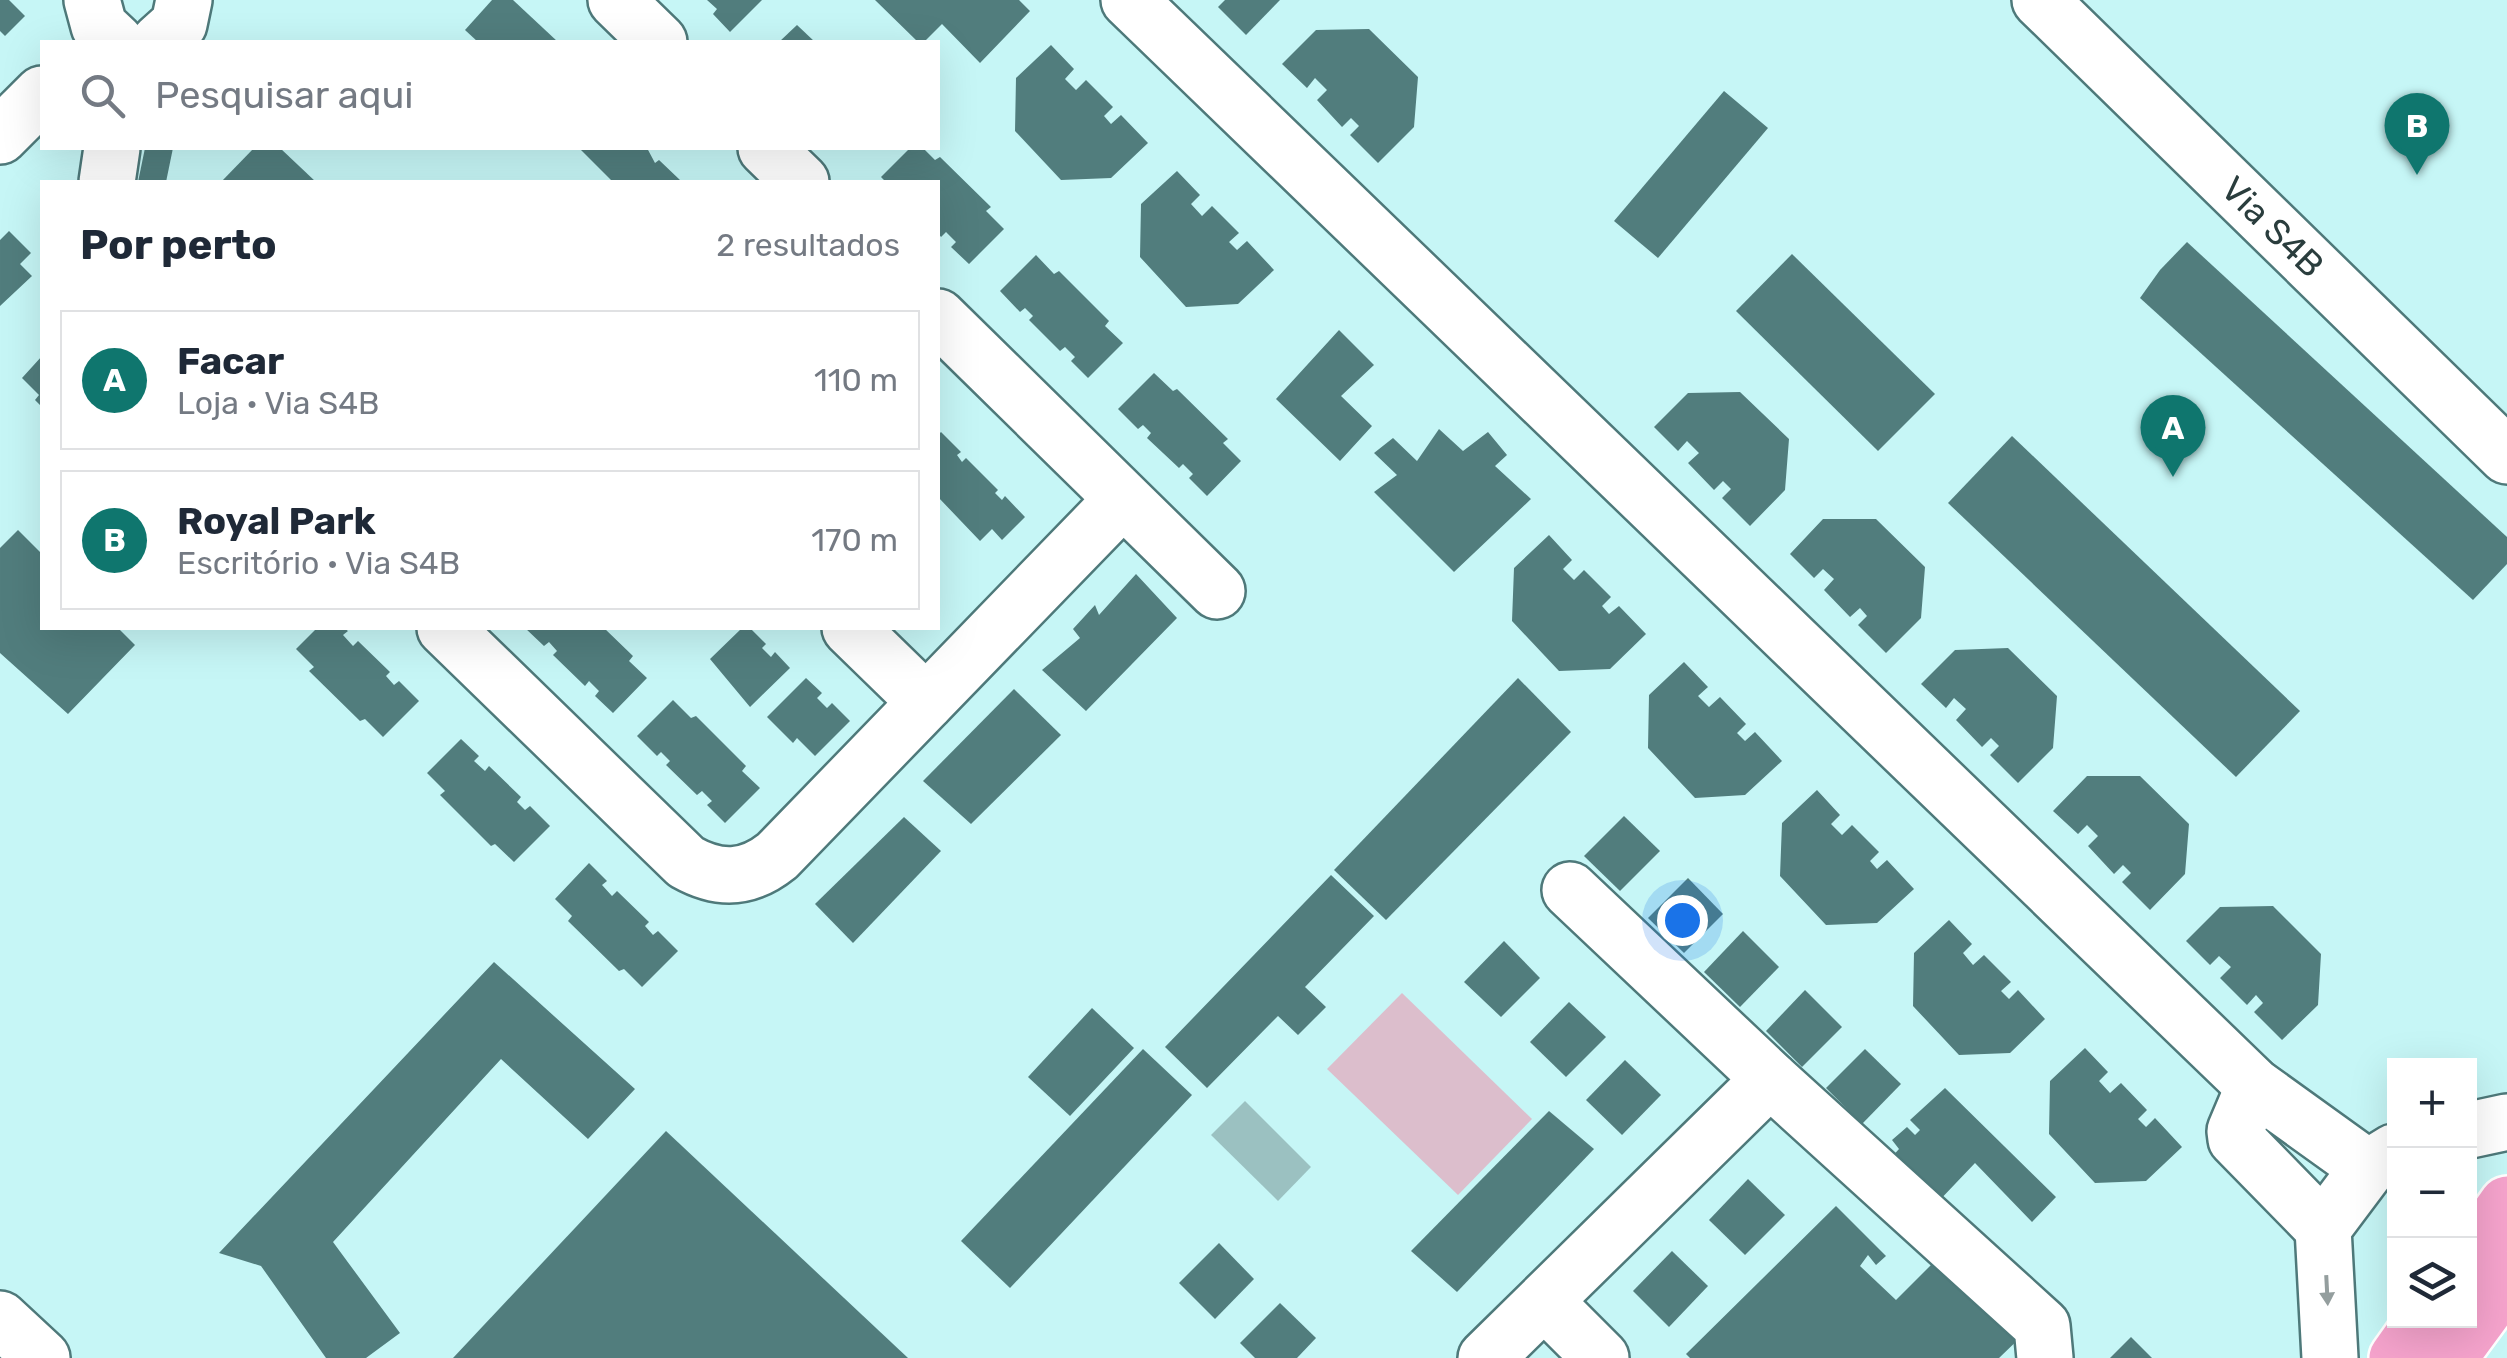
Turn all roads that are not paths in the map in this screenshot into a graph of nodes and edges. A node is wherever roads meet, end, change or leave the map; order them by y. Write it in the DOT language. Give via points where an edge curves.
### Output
graph roads {
  1 [pos="184,0"];
  2 [pos="616,0"];
  3 [pos="1129,0"];
  4 [pos="2040,0"];
  5 [pos="161,40"];
  6 [pos="658,40"];
  7 [pos="40,96"];
  8 [pos="0,136"];
  9 [pos="112,150"];
  10 [pos="768,150"];
  11 [pos="107,180"];
  12 [pos="799,180"];
  13 [pos="940,319"];
  14 [pos="2507,456"];
  15 [pos="1122,500"];
  16 [pos="1217,590"];
  17 [pos="447,630"];
  18 [pos="852,630"];
  19 [pos="926,702"];
  20 [pos="1570,890"];
  21 [pos="1770,1079"];
  22 [pos="2254,1086"];
  23 [pos="2507,1122"];
  24 [pos="2477,1128"];
  25 [pos="2381,1160"];
  26 [pos="2507,1204"];
  27 [pos="2323,1228"];
  28 [pos="2477,1246"];
  29 [pos="2507,1279"];
  30 [pos="1545,1302"];
  31 [pos="0,1318"];
  32 [pos="2418,1328"];
  33 [pos="42,1358"];
  34 [pos="1486,1358"];
  35 [pos="1601,1358"];
  36 [pos="2045,1358"];
  37 [pos="2330,1358"];
  38 [pos="2397,1358"];
  39 [pos="2449,1358"];
  1 -- 5 [label="street" via="178,24"];
  2 -- 6 [label="street"];
  3 -- 22 [label="street"];
  4 -- 14 [label="street, Via S4B"];
  7 -- 8 [label="street"];
  9 -- 11 [label="street"];
  10 -- 12 [label="street"];
  13 -- 15 [label="street"];
  15 -- 16 [label="street"];
  15 -- 19 [label="street"];
  17 -- 19 [label="street" via="686,862 730,877 777,856"];
  18 -- 19 [label="street"];
  20 -- 21 [label="street"];
  21 -- 30 [label="street"];
  21 -- 36 [label="street" via="2042,1326"];
  22 -- 25 [label="street"];
  22 -- 27 [label="street" via="2236,1139"];
  23 -- 24 [label="street"];
  25 -- 27 [label="street"];
  26 -- 28 [label="highway"];
  27 -- 37 [label="street, one-way"];
  29 -- 39 [label="highway"];
  30 -- 34 [label="street"];
  30 -- 35 [label="street"];
  31 -- 33 [label="street"];
  32 -- 38 [label="highway"];
}
